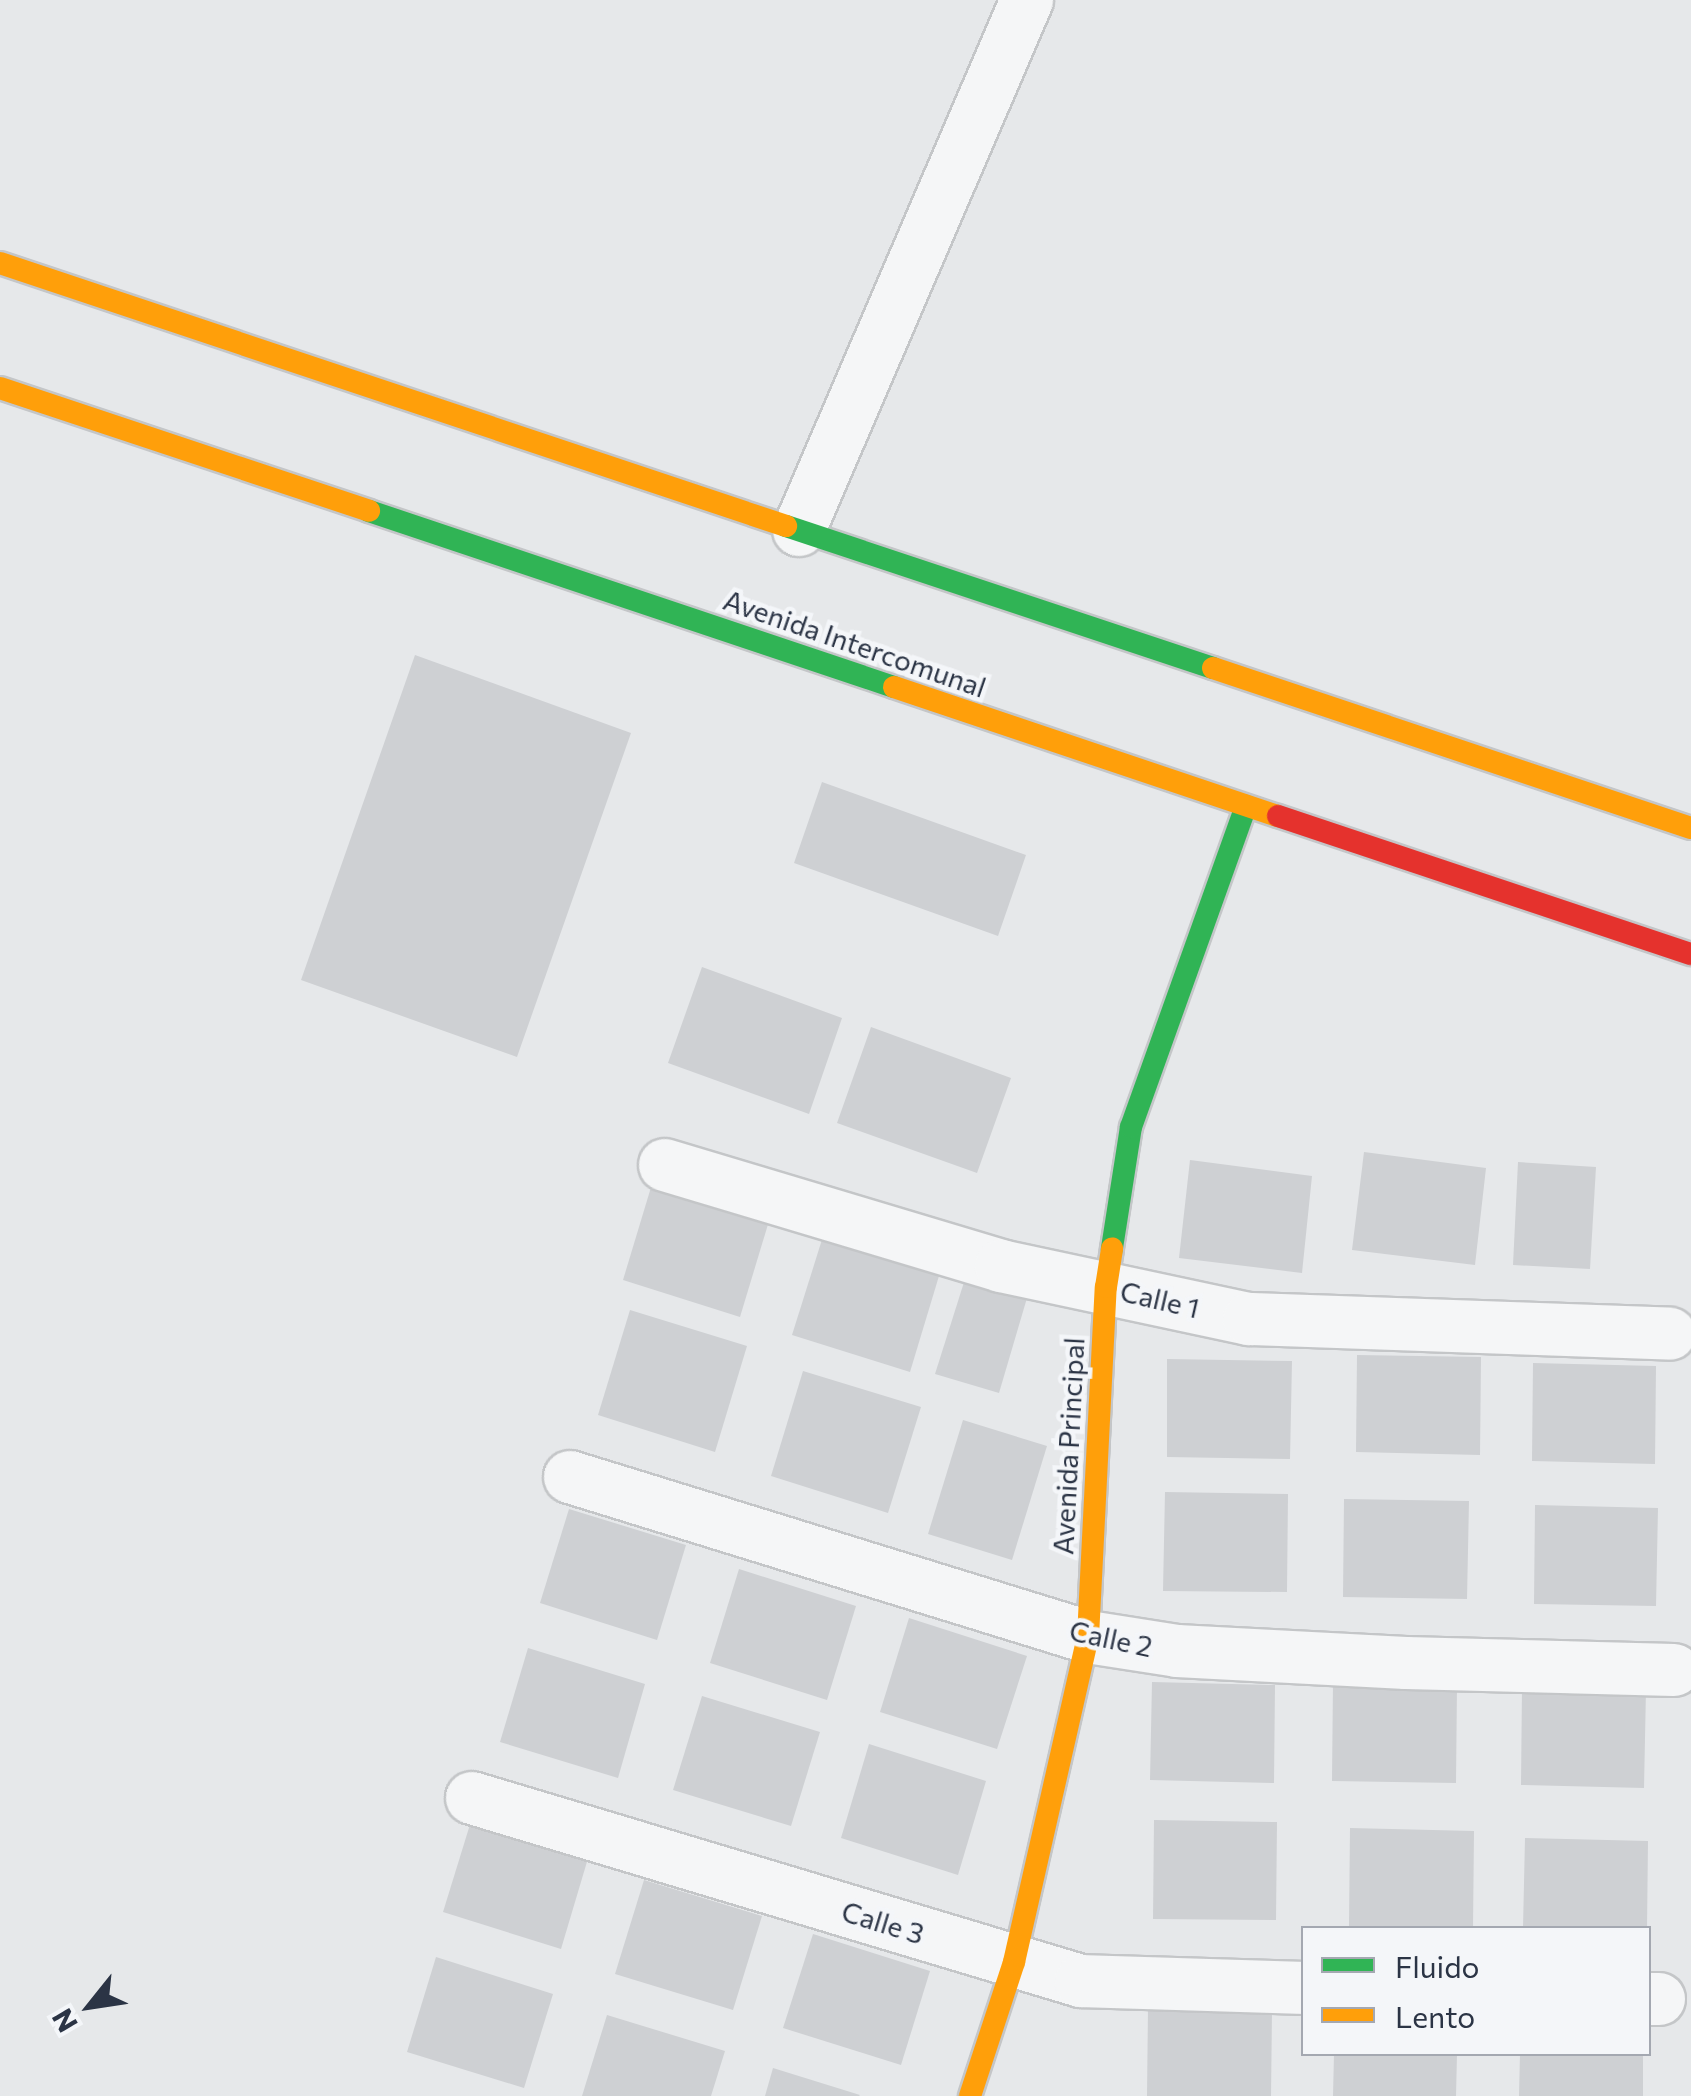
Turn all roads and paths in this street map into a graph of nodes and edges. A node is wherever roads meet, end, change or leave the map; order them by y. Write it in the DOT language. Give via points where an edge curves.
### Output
graph roads {
  1 [pos="1027,0"];
  2 [pos="0,263"];
  3 [pos="0,388"];
  4 [pos="799,530"];
  5 [pos="1246,806"];
  6 [pos="1691,828"];
  7 [pos="1691,954"];
  8 [pos="665,1165"];
  9 [pos="1106,1286"];
  10 [pos="1670,1334"];
  11 [pos="570,1477"];
  12 [pos="1088,1637"];
  13 [pos="1674,1670"];
  14 [pos="472,1798"];
  15 [pos="1014,1962"];
  16 [pos="1301,1988"];
  17 [pos="970,2096"];
  1 -- 4 [label="street"];
  2 -- 4 [label="main road"];
  3 -- 5 [label="main road, Avenida Intercomunal"];
  4 -- 6 [label="main road"];
  5 -- 7 [label="main road, Avenida Intercomunal"];
  5 -- 9 [label="main road, Avenida Principal" via="1131,1127"];
  8 -- 9 [label="street, Calle 1" via="1002,1266"];
  9 -- 10 [label="street, Calle 1" via="1248,1319"];
  9 -- 12 [label="main road, Avenida Principal"];
  11 -- 12 [label="street, Calle 2"];
  12 -- 13 [label="street, Calle 2" via="1177,1651"];
  12 -- 15 [label="main road, Avenida Principal"];
  14 -- 15 [label="street, Calle 3"];
  15 -- 16 [label="street, Calle 3" via="1081,1981"];
  15 -- 17 [label="main road, Avenida Principal"];
}
